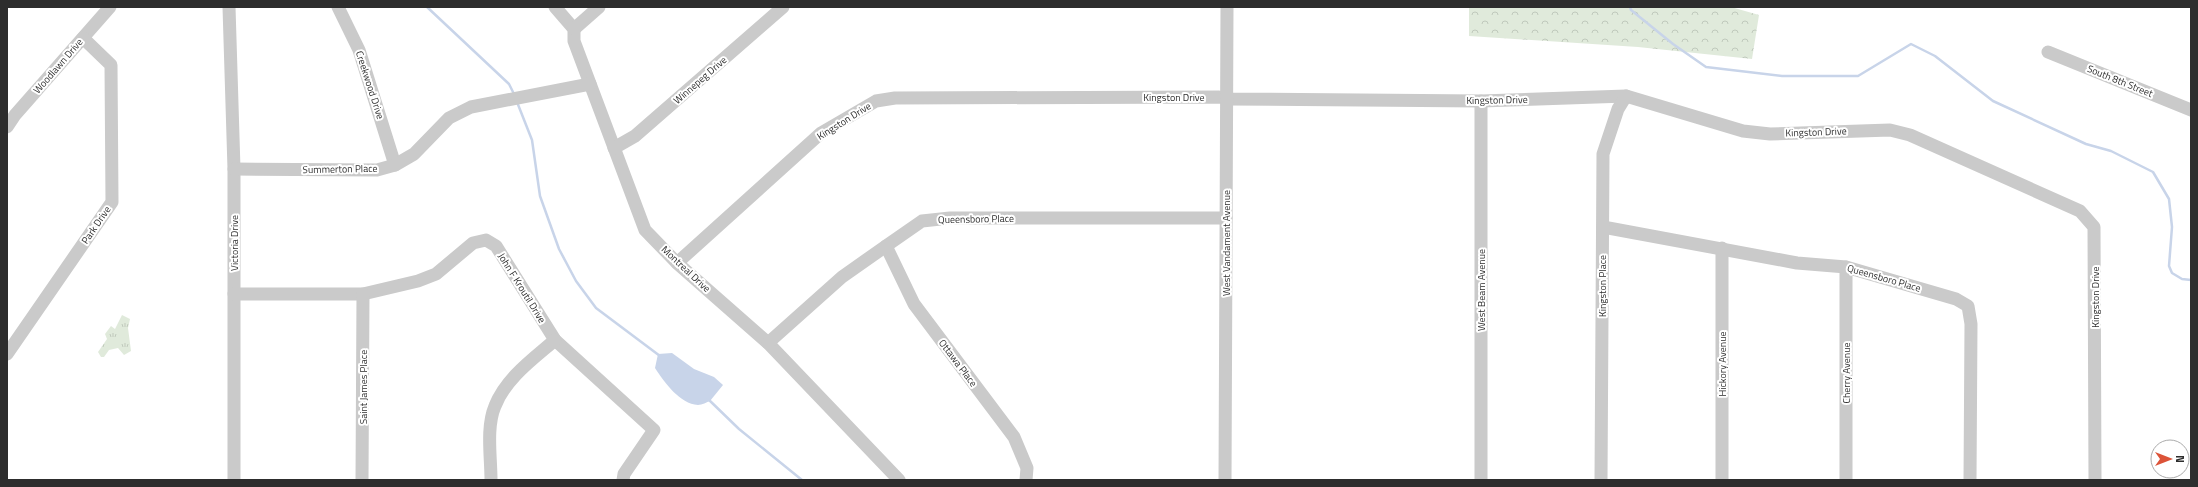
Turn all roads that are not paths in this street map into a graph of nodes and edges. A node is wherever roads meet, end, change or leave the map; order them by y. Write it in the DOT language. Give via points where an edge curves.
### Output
graph roads {
  1 [pos="110,7"];
  2 [pos="229,7"];
  3 [pos="338,7"];
  4 [pos="554,7"];
  5 [pos="600,7"];
  6 [pos="783,7"];
  7 [pos="1227,7"];
  8 [pos="574,29"];
  9 [pos="83,38"];
  10 [pos="2048,52"];
  11 [pos="590,84"];
  12 [pos="1626,96"];
  13 [pos="1228,99"];
  14 [pos="1481,101"];
  15 [pos="2191,110"];
  16 [pos="7,127"];
  17 [pos="614,148"];
  18 [pos="395,165"];
  19 [pos="234,169"];
  20 [pos="1226,218"];
  21 [pos="1603,227"];
  22 [pos="886,246"];
  23 [pos="1722,248"];
  24 [pos="677,262"];
  25 [pos="1846,267"];
  26 [pos="234,294"];
  27 [pos="363,294"];
  28 [pos="556,340"];
  29 [pos="768,343"];
  30 [pos="7,354"];
  31 [pos="234,480"];
  32 [pos="362,480"];
  33 [pos="491,480"];
  34 [pos="623,480"];
  35 [pos="899,480"];
  36 [pos="1026,480"];
  37 [pos="1225,480"];
  38 [pos="1481,480"];
  39 [pos="1601,480"];
  40 [pos="1722,480"];
  41 [pos="1846,480"];
  42 [pos="1970,480"];
  43 [pos="2095,480"];
  1 -- 9 [label="street, Woodlawn Drive"];
  2 -- 19 [label="street, Victoria Drive"];
  3 -- 18 [label="street, Creekwood Drive" via="359,50"];
  4 -- 8 [label="street"];
  5 -- 8 [label="street"];
  6 -- 17 [label="street, Winnepeg Drive" via="635,136"];
  7 -- 13 [label="street, West Vandament Avenue"];
  8 -- 11 [label="street, Montreal Drive" via="574,41"];
  9 -- 16 [label="street, Woodlawn Drive"];
  9 -- 30 [label="street, Park Drive" via="111,65 112,202"];
  10 -- 15 [label="street, South 8th Street"];
  11 -- 17 [label="street, Montreal Drive"];
  11 -- 18 [label="street, Summerton Place" via="471,107 449,118 414,154"];
  12 -- 14 [label="street, Kingston Drive"];
  12 -- 21 [label="street, Kingston Place" via="1618,109 1603,154"];
  12 -- 43 [label="street, Kingston Drive" via="1743,131 1770,134 1890,130 1910,135 2080,211 2094,226"];
  13 -- 14 [label="street, Kingston Drive"];
  13 -- 20 [label="street, West Vandament Avenue"];
  13 -- 24 [label="street, Kingston Drive" via="895,98 876,101 821,133"];
  14 -- 38 [label="street, West Beam Avenue"];
  17 -- 24 [label="street, Montreal Drive" via="645,230"];
  18 -- 19 [label="street, Summerton Place" via="377,170"];
  19 -- 26 [label="street, Victoria Drive"];
  20 -- 22 [label="street, Queensboro Place" via="950,218 922,222"];
  20 -- 37 [label="street, West Vandament Avenue"];
  21 -- 23 [label="street, Queensboro Place"];
  21 -- 39 [label="street, Kingston Place"];
  22 -- 29 [label="street, Queensboro Place" via="842,276"];
  22 -- 36 [label="street, Ottawa Place" via="914,304 1014,437 1027,468"];
  23 -- 25 [label="street, Queensboro Place" via="1797,263"];
  23 -- 40 [label="street, Hickory Avenue"];
  24 -- 29 [label="street, Montreal Drive"];
  25 -- 41 [label="street, Cherry Avenue"];
  25 -- 42 [label="street, Queensboro Place" via="1956,299 1968,306 1971,324"];
  26 -- 27 [label="street, John F Kroutil Drive"];
  26 -- 31 [label="street, Victoria Drive"];
  27 -- 28 [label="street, John F Kroutil Drive" via="436,274 473,243 486,240 496,246"];
  27 -- 32 [label="street, Saint James Place"];
  28 -- 33 [label="street" via="515,376 502,391 494,407 491,429"];
  28 -- 34 [label="street, John F Kroutil Drive" via="654,430 624,474"];
  29 -- 35 [label="street, Montreal Drive"];
}
